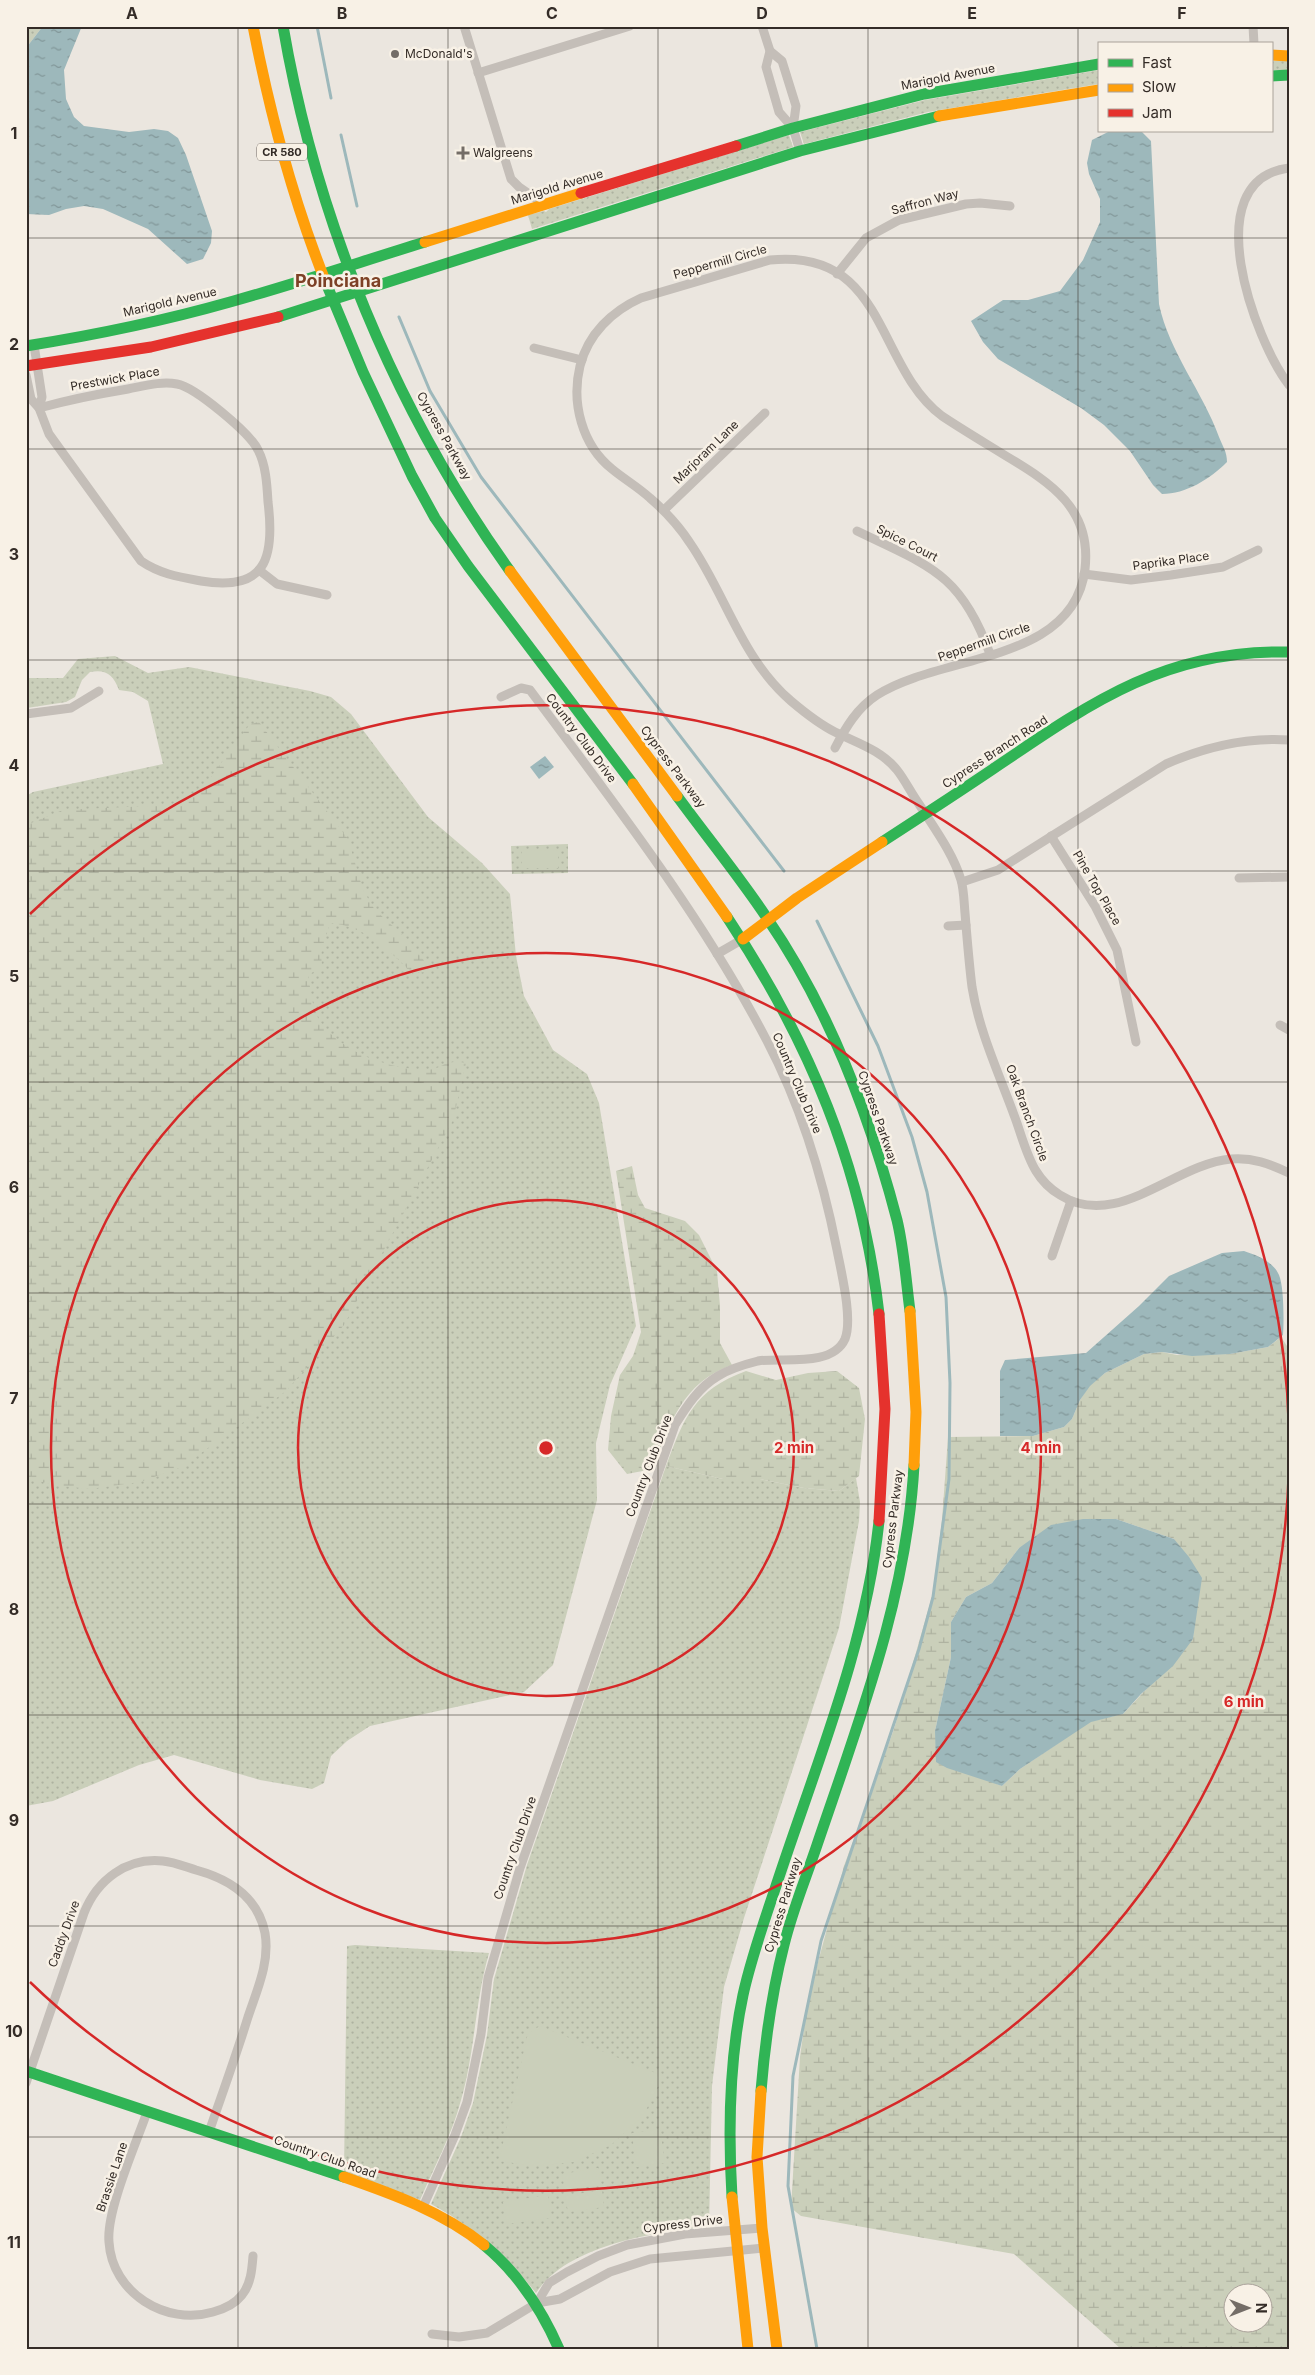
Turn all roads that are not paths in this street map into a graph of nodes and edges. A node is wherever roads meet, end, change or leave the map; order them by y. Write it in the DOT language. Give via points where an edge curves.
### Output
graph roads {
  1 [pos="253,26"];
  2 [pos="283,26"];
  3 [pos="464,26"];
  4 [pos="630,26"];
  5 [pos="762,26"];
  6 [pos="1253,26"];
  7 [pos="1254,42"];
  8 [pos="770,51"];
  9 [pos="1272,55"];
  10 [pos="1289,56"];
  11 [pos="1098,64"];
  12 [pos="478,73"];
  13 [pos="1289,75"];
  14 [pos="1272,76"];
  15 [pos="1098,90"];
  16 [pos="793,128"];
  17 [pos="800,151"];
  18 [pos="1289,168"];
  19 [pos="545,205"];
  20 [pos="1010,206"];
  21 [pos="346,266"];
  22 [pos="323,274"];
  23 [pos="837,274"];
  24 [pos="356,290"];
  25 [pos="333,299"];
  26 [pos="30,345"];
  27 [pos="534,348"];
  28 [pos="582,360"];
  29 [pos="31,365"];
  30 [pos="26,375"];
  31 [pos="1289,385"];
  32 [pos="39,408"];
  33 [pos="765,413"];
  34 [pos="664,510"];
  35 [pos="857,531"];
  36 [pos="1258,550"];
  37 [pos="259,570"];
  38 [pos="1084,574"];
  39 [pos="327,595"];
  40 [pos="1289,652"];
  41 [pos="990,654"];
  42 [pos="99,691"];
  43 [pos="501,698"];
  44 [pos="26,714"];
  45 [pos="842,735"];
  46 [pos="1289,740"];
  47 [pos="835,748"];
  48 [pos="925,814"];
  49 [pos="1051,836"];
  50 [pos="1289,877"];
  51 [pos="1239,878"];
  52 [pos="962,882"];
  53 [pos="768,919"];
  54 [pos="966,925"];
  55 [pos="948,926"];
  56 [pos="743,940"];
  57 [pos="717,954"];
  58 [pos="1280,1025"];
  59 [pos="1289,1030"];
  60 [pos="1136,1042"];
  61 [pos="1289,1173"];
  62 [pos="1072,1201"];
  63 [pos="1052,1256"];
  64 [pos="27,2075"];
  65 [pos="147,2112"];
  66 [pos="208,2132"];
  67 [pos="423,2207"];
  68 [pos="762,2228"];
  69 [pos="732,2230"];
  70 [pos="764,2248"];
  71 [pos="735,2250"];
  72 [pos="253,2256"];
  73 [pos="537,2303"];
  74 [pos="432,2334"];
  75 [pos="560,2349"];
  76 [pos="748,2349"];
  77 [pos="777,2349"];
  1 -- 22 [label="main road, Cypress Parkway / CR 580" via="283,157"];
  2 -- 21 [label="main road, Cypress Parkway / CR 580" via="317,169"];
  3 -- 12 [label="street"];
  4 -- 12 [label="street"];
  5 -- 8 [label="street"];
  6 -- 7 [label="street"];
  8 -- 16 [label="street" via="766,67 779,112"];
  8 -- 16 [label="street" via="782,61 796,106"];
  9 -- 10 [label="main road"];
  11 -- 16 [label="main road, Marigold Avenue" via="924,94"];
  12 -- 19 [label="street" via="511,179"];
  13 -- 14 [label="main road"];
  15 -- 17 [label="main road" via="929,118"];
  16 -- 17 [label="street"];
  16 -- 19 [label="main road, Marigold Avenue"];
  17 -- 24 [label="main road"];
  18 -- 31 [label="street" via="1267,176 1254,187 1240,210 1237,228 1254,315 1271,357"];
  19 -- 21 [label="main road, Marigold Avenue"];
  20 -- 23 [label="street, Saffron Way" via="980,202 899,220 866,238"];
  21 -- 22 [label="main road, Marigold Avenue"];
  21 -- 24 [label="main road, Cypress Parkway"];
  22 -- 25 [label="main road, Cypress Parkway"];
  22 -- 26 [label="main road, Marigold Avenue" via="178,316"];
  23 -- 28 [label="street, Peppermill Circle" via="799,260 770,260 641,298 606,322 592,339"];
  23 -- 38 [label="street, Peppermill Circle" via="856,288 872,307 911,381 927,404 1039,476 1072,508 1083,535"];
  24 -- 25 [label="main road"];
  24 -- 53 [label="main road, Cypress Parkway" via="418,421 462,498 508,568"];
  25 -- 29 [label="main road" via="262,322 151,347"];
  25 -- 56 [label="main road, Cypress Parkway" via="366,378 440,528 670,834"];
  26 -- 29 [label="street"];
  27 -- 28 [label="street"];
  28 -- 34 [label="street, Peppermill Circle" via="577,404 588,439 610,468"];
  29 -- 32 [label="street" via="42,397"];
  30 -- 32 [label="street" via="31,399"];
  32 -- 37 [label="street" via="49,434 141,561 162,573 222,584 243,581"];
  32 -- 37 [label="street, Prestwick Place" via="158,383 178,384 198,393 251,439 262,458 270,542 268,556"];
  33 -- 34 [label="street, Marjoram Lane"];
  34 -- 45 [label="street, Peppermill Circle" via="698,555 745,645 762,670 791,701"];
  35 -- 41 [label="street, Spice Court" via="915,560 950,583 964,597 975,616"];
  36 -- 38 [label="street, Paprika Place" via="1223,567 1171,575 1130,580"];
  37 -- 39 [label="street" via="277,584"];
  38 -- 41 [label="street, Peppermill Circle" via="1073,601 1054,626 1034,639"];
  40 -- 48 [label="main road, Cypress Branch Road" via="1236,655 1182,665 1148,676 1086,709"];
  41 -- 45 [label="street, Peppermill Circle" via="888,689 862,708"];
  42 -- 44 [label="street" via="71,708"];
  43 -- 57 [label="street, Country Club Drive" via="520,688 530,690 636,833"];
  45 -- 47 [label="street, Peppermill Circle"];
  45 -- 48 [label="street, Peppermill Circle" via="872,749 890,762"];
  46 -- 49 [label="street" via="1239,741 1180,758 1135,782"];
  48 -- 52 [label="street, Oak Branch Circle"];
  48 -- 53 [label="main road, Cypress Branch Road"];
  49 -- 52 [label="street" via="998,870"];
  49 -- 60 [label="street, Pine Top Place" via="1096,906 1117,950"];
  50 -- 51 [label="street"];
  52 -- 54 [label="street, Oak Branch Circle"];
  53 -- 56 [label="main road, Cypress Branch Road"];
  53 -- 68 [label="main road, Cypress Parkway" via="815,1000 846,1067 874,1143 897,1222 911,1317 916,1412 912,1498 900,1578 878,1663 784,1944 770,2012 758,2157"];
  54 -- 55 [label="street"];
  54 -- 62 [label="street, Oak Branch Circle" via="973,990 986,1039 1031,1161 1049,1187"];
  56 -- 57 [label="street"];
  56 -- 69 [label="main road, Cypress Parkway" via="793,1025 835,1123 862,1208 874,1273 883,1357 884,1428 878,1526 862,1614 837,1701 757,1942 740,2010 730,2107"];
  57 -- 67 [label="street, Country Club Drive" via="768,1042 800,1116 828,1203 845,1292 845,1339 835,1350 810,1360 758,1361 718,1376 690,1401 675,1425 520,1868 488,1978 467,2102"];
  58 -- 59 [label="street"];
  61 -- 62 [label="street, Oak Branch Circle" via="1264,1162 1232,1159 1210,1164 1116,1202 1096,1205"];
  62 -- 63 [label="street"];
  64 -- 65 [label="main road, Country Club Road"];
  64 -- 66 [label="street, Caddy Drive" via="84,1913 100,1886 116,1872 145,1861 166,1861 206,1873 230,1883 250,1899 263,1926 266,1948 262,1973"];
  65 -- 66 [label="main road, Country Club Road"];
  65 -- 72 [label="street, Brassie Lane" via="110,2222 110,2252 122,2280 136,2295 158,2309 183,2316 208,2314 230,2306 242,2296 251,2274"];
  66 -- 67 [label="main road, Country Club Road"];
  67 -- 73 [label="main road, Country Club Road" via="458,2226 493,2252"];
  68 -- 69 [label="street, Cypress Drive"];
  68 -- 70 [label="main road, Cypress Parkway"];
  69 -- 71 [label="main road, Cypress Parkway"];
  69 -- 73 [label="street, Cypress Drive" via="669,2236 612,2250 549,2283"];
  70 -- 71 [label="street"];
  70 -- 77 [label="main road, Cypress Parkway"];
  71 -- 73 [label="street" via="650,2260 610,2272 560,2300"];
  71 -- 76 [label="main road, Cypress Parkway"];
  73 -- 74 [label="street" via="487,2333 459,2337"];
  73 -- 75 [label="main road, Country Club Road"];
}
